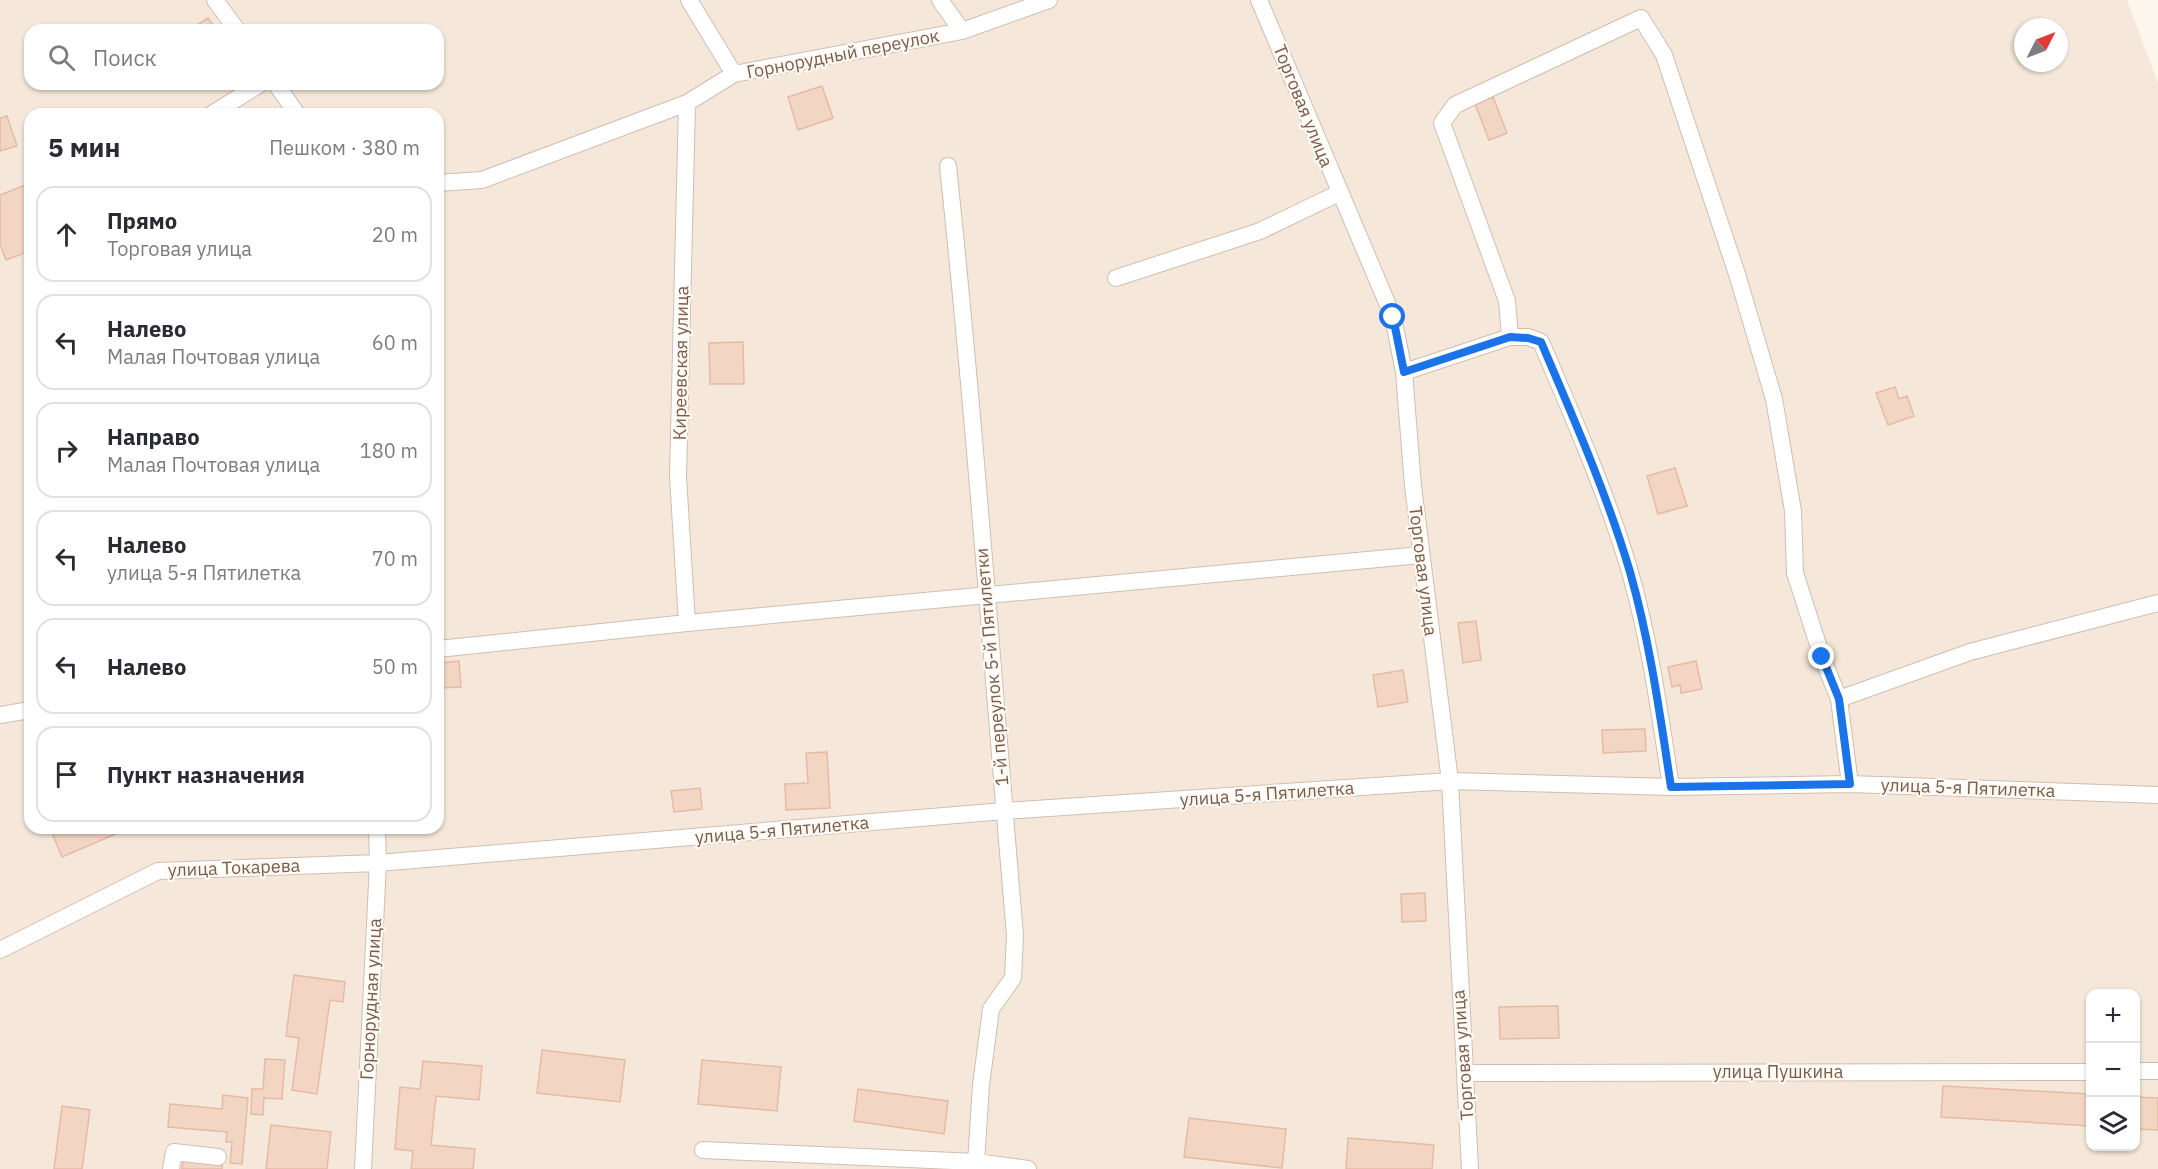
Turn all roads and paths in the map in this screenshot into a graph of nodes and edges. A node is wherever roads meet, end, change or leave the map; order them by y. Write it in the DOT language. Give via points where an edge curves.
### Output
graph roads {
  1 [pos="215,0"];
  2 [pos="689,0"];
  3 [pos="940,0"];
  4 [pos="1049,0"];
  5 [pos="1259,0"];
  6 [pos="233,24"];
  7 [pos="962,31"];
  8 [pos="734,74"];
  9 [pos="250,90"];
  10 [pos="280,90"];
  11 [pos="687,103"];
  12 [pos="222,108"];
  13 [pos="293,108"];
  14 [pos="948,166"];
  15 [pos="444,183"];
  16 [pos="1339,193"];
  17 [pos="1116,278"];
  18 [pos="1510,337"];
  19 [pos="1404,372"];
  20 [pos="1421,555"];
  21 [pos="985,597"];
  22 [pos="2158,603"];
  23 [pos="687,622"];
  24 [pos="444,649"];
  25 [pos="1839,699"];
  26 [pos="24,711"];
  27 [pos="0,715"];
  28 [pos="1450,781"];
  29 [pos="1850,784"];
  30 [pos="1671,787"];
  31 [pos="2158,795"];
  32 [pos="1004,812"];
  33 [pos="377,834"];
  34 [pos="378,863"];
  35 [pos="0,950"];
  36 [pos="2140,1071"];
  37 [pos="2158,1071"];
  38 [pos="2086,1072"];
  39 [pos="1464,1073"];
  40 [pos="703,1150"];
  41 [pos="218,1157"];
  42 [pos="976,1162"];
  43 [pos="171,1169"];
  44 [pos="363,1169"];
  45 [pos="1028,1169"];
  46 [pos="1470,1169"];
  1 -- 6 [label="street"];
  2 -- 8 [label="street"];
  3 -- 7 [label="street"];
  4 -- 7 [label="street, Горнорудный переулок"];
  5 -- 16 [label="street, Торговая улица"];
  7 -- 8 [label="street, Горнорудный переулок"];
  8 -- 11 [label="street, Горнорудный переулок"];
  9 -- 12 [label="street"];
  10 -- 13 [label="street"];
  11 -- 15 [label="street, Горнорудный переулок" via="482,180"];
  11 -- 23 [label="street, Киреевская улица" via="678,477"];
  14 -- 21 [label="street, 1-й переулок 5-й Пятилетки" via="971,383"];
  16 -- 17 [label="street" via="1260,231"];
  16 -- 19 [label="street, Торговая улица" via="1393,317"];
  18 -- 19 [label="street"];
  18 -- 25 [label="street" via="1507,301 1442,123 1455,105 1641,18 1664,55 1774,399 1793,511 1795,573"];
  18 -- 30 [label="street" via="1541,342 1603,495 1630,573 1659,702"];
  19 -- 20 [label="street, Торговая улица"];
  20 -- 21 [label="street"];
  20 -- 28 [label="street, Торговая улица"];
  21 -- 23 [label="street"];
  21 -- 32 [label="street, 1-й переулок 5-й Пятилетки"];
  22 -- 25 [label="street" via="1970,652"];
  23 -- 24 [label="street"];
  25 -- 29 [label="street"];
  26 -- 27 [label="street"];
  28 -- 30 [label="street, улица 5-я Пятилетка"];
  28 -- 32 [label="street, улица 5-я Пятилетка"];
  28 -- 39 [label="street, Торговая улица"];
  29 -- 30 [label="street, улица 5-я Пятилетка"];
  29 -- 31 [label="street, улица 5-я Пятилетка"];
  32 -- 34 [label="street, улица 5-я Пятилетка"];
  32 -- 42 [label="street, 1-й переулок 5-й Пятилетки" via="1015,935 1013,978 991,1009"];
  33 -- 34 [label="street, Горнорудная улица"];
  34 -- 35 [label="street, улица Токарева" via="158,871"];
  34 -- 44 [label="street, Горнорудная улица"];
  36 -- 37 [label="street"];
  38 -- 39 [label="street, улица Пушкина"];
  39 -- 46 [label="street, Торговая улица"];
  40 -- 42 [label="street"];
  41 -- 43 [label="street" via="174,1152"];
  42 -- 45 [label="street"];
}
